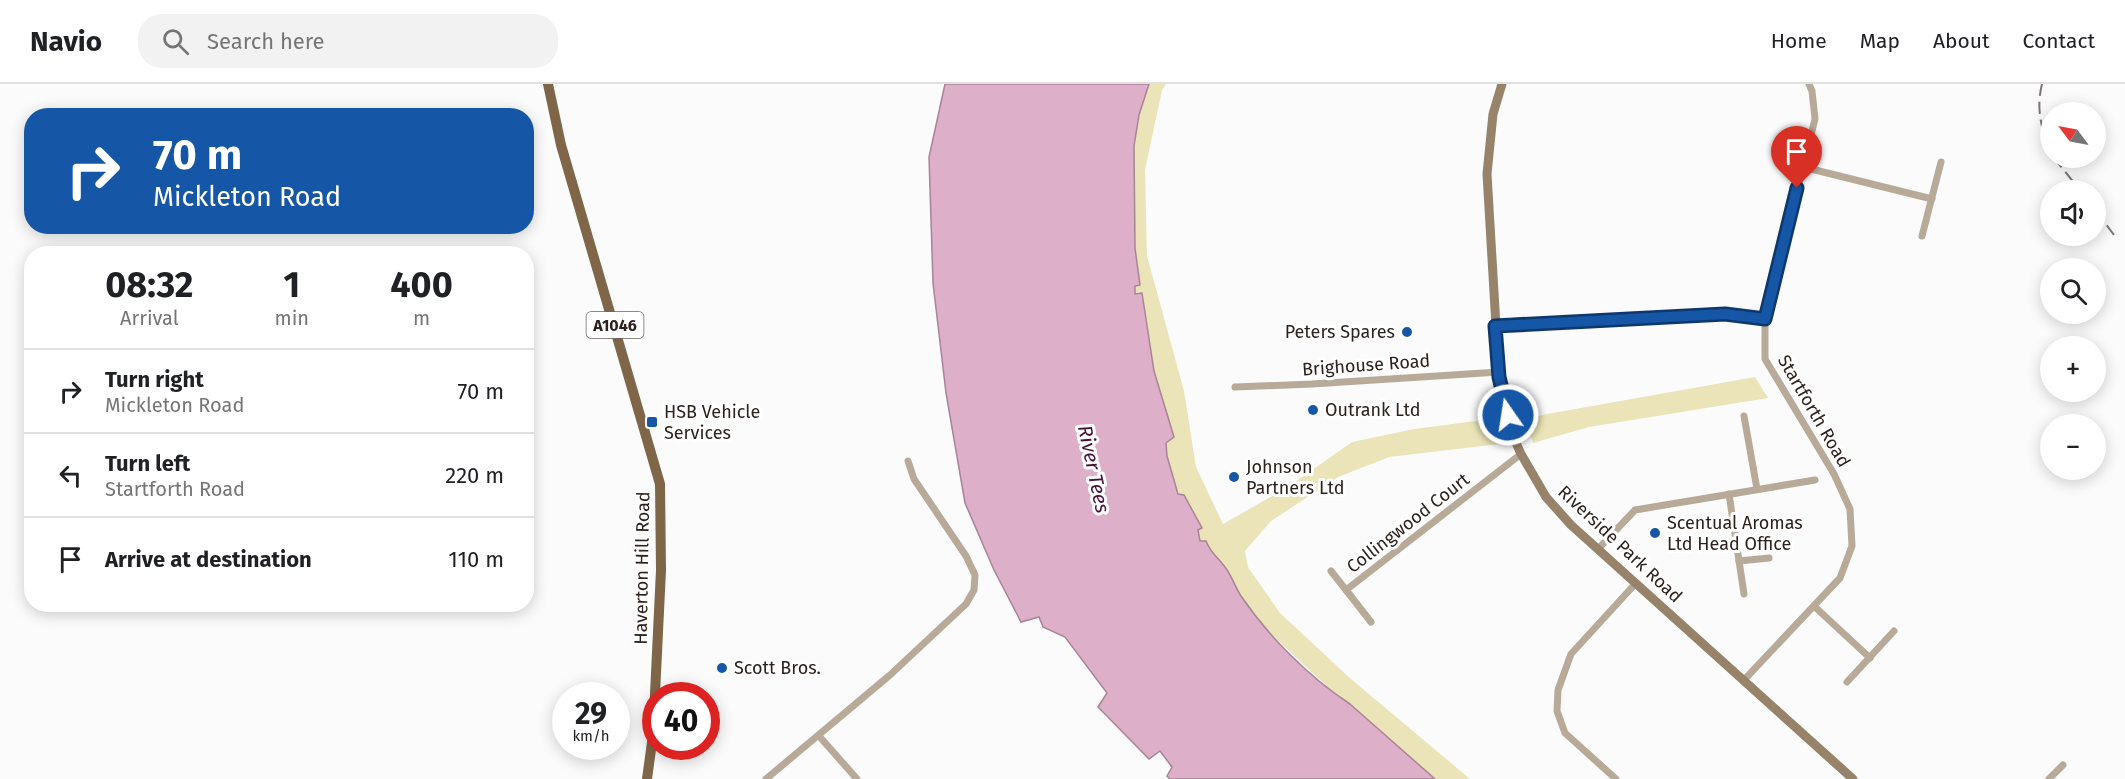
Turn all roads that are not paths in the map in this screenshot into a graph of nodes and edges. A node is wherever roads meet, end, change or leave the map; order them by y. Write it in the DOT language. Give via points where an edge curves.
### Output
graph roads {
  1 [pos="548,84"];
  2 [pos="1502,84"];
  3 [pos="1809,84"];
  4 [pos="1941,162"];
  5 [pos="1803,167"];
  6 [pos="1932,199"];
  7 [pos="1922,236"];
  8 [pos="1765,319"];
  9 [pos="1495,326"];
  10 [pos="1499,372"];
  11 [pos="1235,387"];
  12 [pos="1744,416"];
  13 [pos="1521,454"];
  14 [pos="908,461"];
  15 [pos="1815,480"];
  16 [pos="1757,489"];
  17 [pos="1729,494"];
  18 [pos="1598,549"];
  19 [pos="1769,558"];
  20 [pos="1739,561"];
  21 [pos="1331,571"];
  22 [pos="1636,583"];
  23 [pos="1346,590"];
  24 [pos="1744,594"];
  25 [pos="1815,606"];
  26 [pos="1371,622"];
  27 [pos="1894,632"];
  28 [pos="1870,657"];
  29 [pos="1744,680"];
  30 [pos="1847,682"];
  31 [pos="819,736"];
  32 [pos="2062,765"];
  33 [pos="646,779"];
  34 [pos="766,779"];
  35 [pos="857,779"];
  36 [pos="1616,779"];
  37 [pos="1853,779"];
  38 [pos="2049,779"];
  1 -- 33 [label="main road, Haverton Hill Road / A1046" via="561,145 660,484 661,570 654,724"];
  2 -- 9 [label="street, Riverside Park Road" via="1492,114 1487,174"];
  3 -- 5 [label="street, Startforth Road" via="1815,119"];
  4 -- 6 [label="street"];
  5 -- 6 [label="street"];
  5 -- 8 [label="street, Startforth Road"];
  6 -- 7 [label="street"];
  8 -- 9 [label="street" via="1725,314"];
  8 -- 25 [label="street, Startforth Road" via="1765,359 1834,474 1850,509 1852,546 1840,578"];
  9 -- 10 [label="street, Riverside Park Road"];
  10 -- 11 [label="street, Brighouse Road"];
  10 -- 13 [label="street, Riverside Park Road" via="1512,434"];
  12 -- 16 [label="street"];
  13 -- 18 [label="street, Riverside Park Road" via="1546,498"];
  13 -- 23 [label="street, Collingwood Court"];
  14 -- 31 [label="street" via="914,479 966,556 975,575 974,590 966,604"];
  15 -- 16 [label="street"];
  16 -- 17 [label="street"];
  17 -- 18 [label="street" via="1635,510"];
  17 -- 20 [label="street"];
  18 -- 22 [label="street, Riverside Park Road"];
  19 -- 20 [label="street"];
  20 -- 24 [label="street"];
  21 -- 23 [label="street"];
  22 -- 29 [label="street, Riverside Park Road"];
  22 -- 36 [label="street" via="1571,654 1558,690 1557,711 1565,733"];
  23 -- 26 [label="street, Collingwood Court"];
  25 -- 28 [label="street"];
  25 -- 29 [label="street, Startforth Road"];
  27 -- 28 [label="street"];
  28 -- 30 [label="street"];
  29 -- 37 [label="street, Riverside Park Road"];
  31 -- 34 [label="street"];
  31 -- 35 [label="street"];
  32 -- 38 [label="street"];
}
